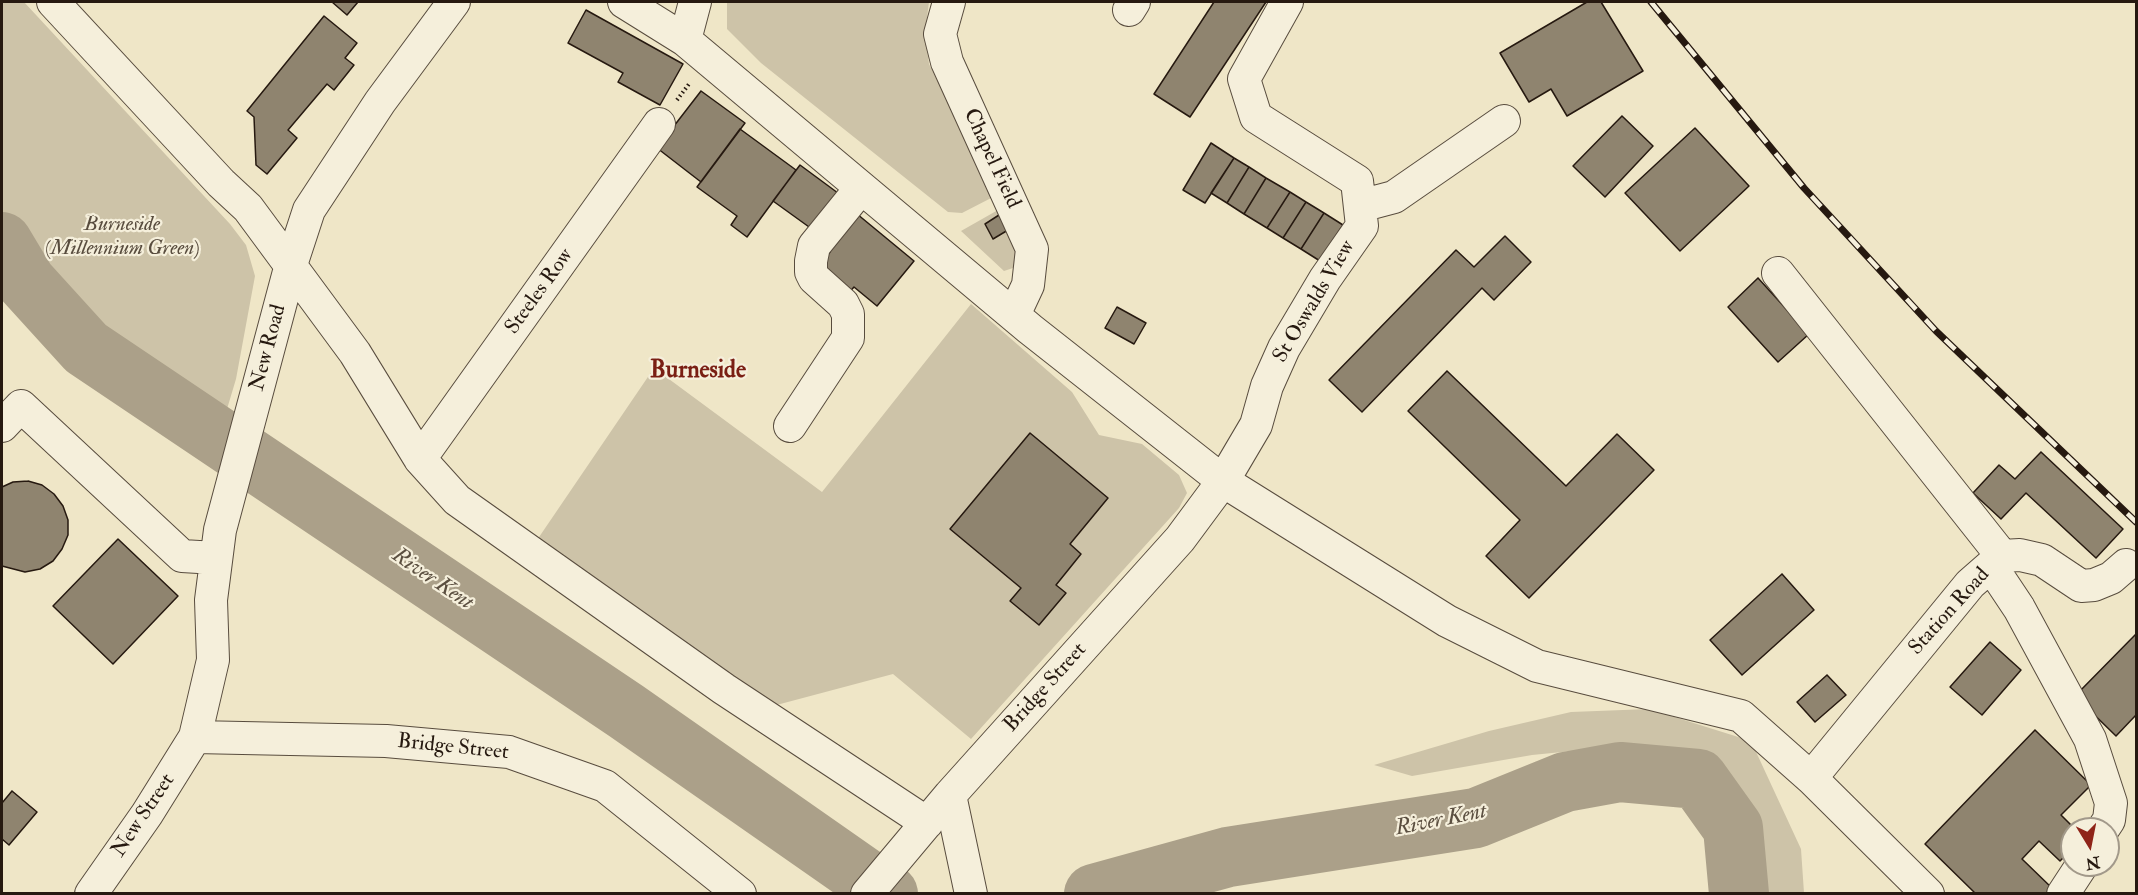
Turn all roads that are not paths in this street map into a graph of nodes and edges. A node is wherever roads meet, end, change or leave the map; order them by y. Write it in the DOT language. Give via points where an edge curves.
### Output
graph roads {
  1 [pos="53,2"];
  2 [pos="454,2"];
  3 [pos="624,2"];
  4 [pos="695,2"];
  5 [pos="950,2"];
  6 [pos="1287,2"];
  7 [pos="696,50"];
  8 [pos="1504,121"];
  9 [pos="659,124"];
  10 [pos="861,188"];
  11 [pos="1360,206"];
  12 [pos="290,268"];
  13 [pos="1778,273"];
  14 [pos="1014,315"];
  15 [pos="2,426"];
  16 [pos="790,426"];
  17 [pos="420,459"];
  18 [pos="1223,481"];
  19 [pos="218,544"];
  20 [pos="1996,561"];
  21 [pos="2126,565"];
  22 [pos="195,737"];
  23 [pos="1811,778"];
  24 [pos="950,795"];
  25 [pos="2109,817"];
  26 [pos="927,823"];
  27 [pos="2074,877"];
  28 [pos="970,890"];
  29 [pos="91,894"];
  30 [pos="740,894"];
  31 [pos="867,894"];
  32 [pos="1928,894"];
  33 [pos="2063,894"];
  1 -- 12 [label="street" via="248,208"];
  2 -- 12 [label="street, New Road" via="380,102 309,210"];
  3 -- 7 [label="street"];
  4 -- 7 [label="street"];
  5 -- 14 [label="street, Chapel Field" via="940,34 947,62 1032,249 1028,285"];
  6 -- 11 [label="street, St Oswalds View" via="1244,79 1256,117 1356,181"];
  7 -- 10 [label="street"];
  8 -- 11 [label="street" via="1394,197"];
  9 -- 17 [label="street, Steeles Row"];
  10 -- 14 [label="street"];
  10 -- 16 [label="street" via="814,246 811,261 814,278 843,304 848,314 848,338"];
  11 -- 18 [label="street, St Oswalds View" via="1362,226 1284,348 1256,425"];
  12 -- 17 [label="street" via="355,353"];
  12 -- 19 [label="street, New Road"];
  13 -- 20 [label="street"];
  14 -- 18 [label="street"];
  15 -- 19 [label="street" via="21,406 182,556"];
  17 -- 26 [label="street" via="457,500 724,689"];
  18 -- 23 [label="street" via="1457,626 1537,666 1741,716"];
  18 -- 24 [label="street, Bridge Street" via="1180,539"];
  19 -- 22 [label="street, New Road" via="211,600 213,660"];
  20 -- 21 [label="street, Station Road" via="2020,555 2042,560 2081,586 2111,578"];
  20 -- 23 [label="street, Station Road" via="1970,584"];
  20 -- 25 [label="street" via="2090,739 2111,803"];
  22 -- 29 [label="street, New Street"];
  22 -- 30 [label="street, Bridge Street" via="386,741 509,752 605,786"];
  23 -- 32 [label="street"];
  24 -- 26 [label="street, Bridge Street"];
  24 -- 28 [label="street"];
  26 -- 31 [label="street, Bridge Street"];
  27 -- 33 [label="street"];
}
